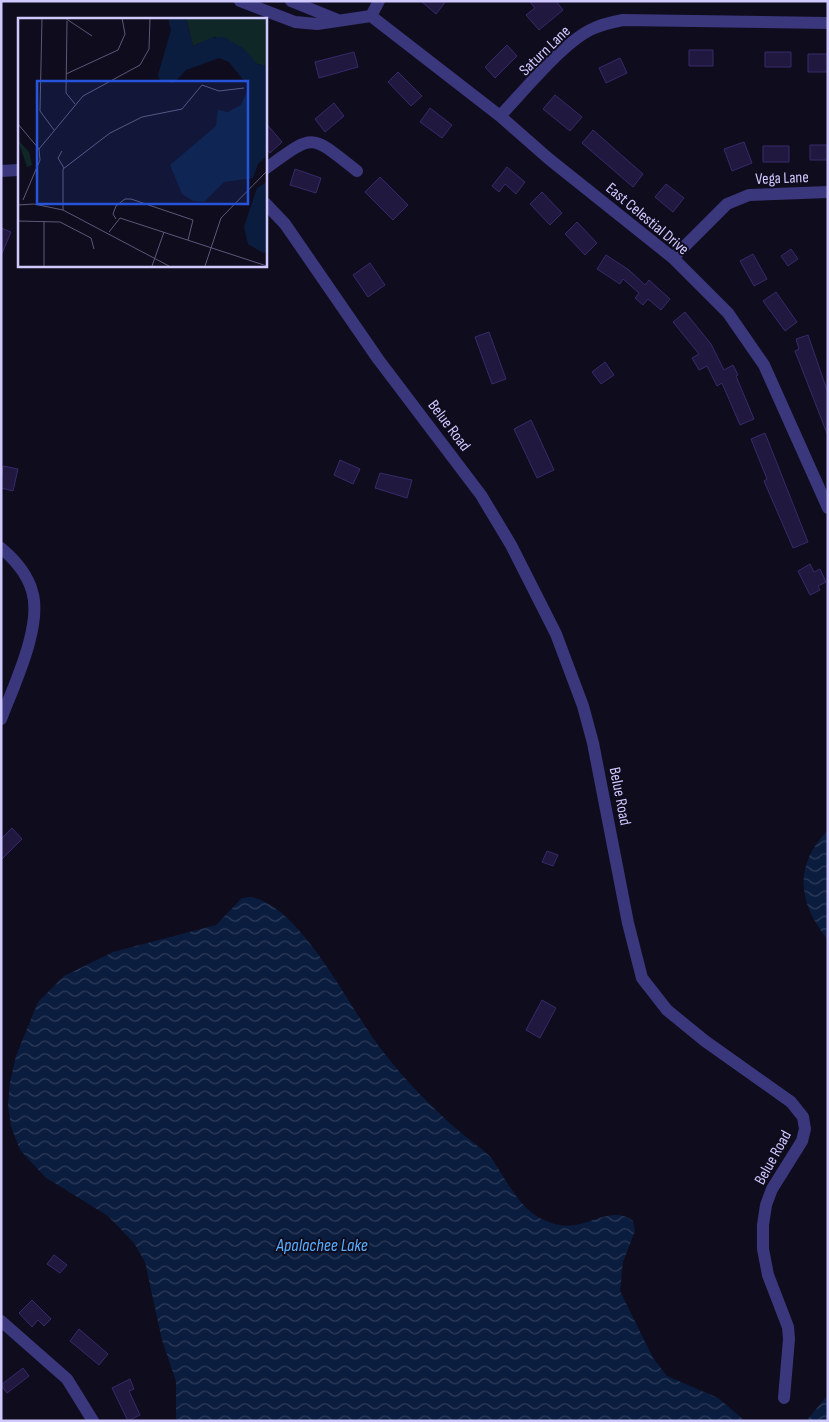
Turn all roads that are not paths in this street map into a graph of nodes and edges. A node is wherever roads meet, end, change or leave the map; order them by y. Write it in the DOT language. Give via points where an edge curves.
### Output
graph roads {
  1 [pos="240,1"];
  2 [pos="291,1"];
  3 [pos="379,1"];
  4 [pos="371,16"];
  5 [pos="338,20"];
  6 [pos="828,23"];
  7 [pos="500,116"];
  8 [pos="266,168"];
  9 [pos="18,170"];
  10 [pos="1,171"];
  11 [pos="357,171"];
  12 [pos="828,192"];
  13 [pos="266,204"];
  14 [pos="673,258"];
  15 [pos="828,508"];
  16 [pos="1,548"];
  17 [pos="1,719"];
  18 [pos="1,1321"];
  19 [pos="784,1398"];
  20 [pos="94,1421"];
  1 -- 5 [label="street" via="295,22 317,24"];
  2 -- 5 [label="street"];
  3 -- 4 [label="street"];
  4 -- 5 [label="street"];
  4 -- 7 [label="street, East Celestial Drive"];
  6 -- 7 [label="street, Saturn Lane" via="623,20 606,24 574,40"];
  7 -- 14 [label="street, East Celestial Drive"];
  8 -- 11 [label="street" via="300,144 316,142"];
  9 -- 10 [label="street"];
  12 -- 14 [label="street, Vega Lane" via="748,194 737,198"];
  13 -- 19 [label="street, Belue Road" via="284,224 378,358 481,495 512,545 552,626 594,743 628,924 642,978 667,1010 704,1041 791,1102 802,1116 805,1129 802,1141 772,1189 763,1226 766,1268 788,1327"];
  14 -- 15 [label="street, East Celestial Drive" via="728,313 754,347"];
  16 -- 17 [label="street" via="17,562 33,591 33,633"];
  18 -- 20 [label="street" via="67,1379"];
}
